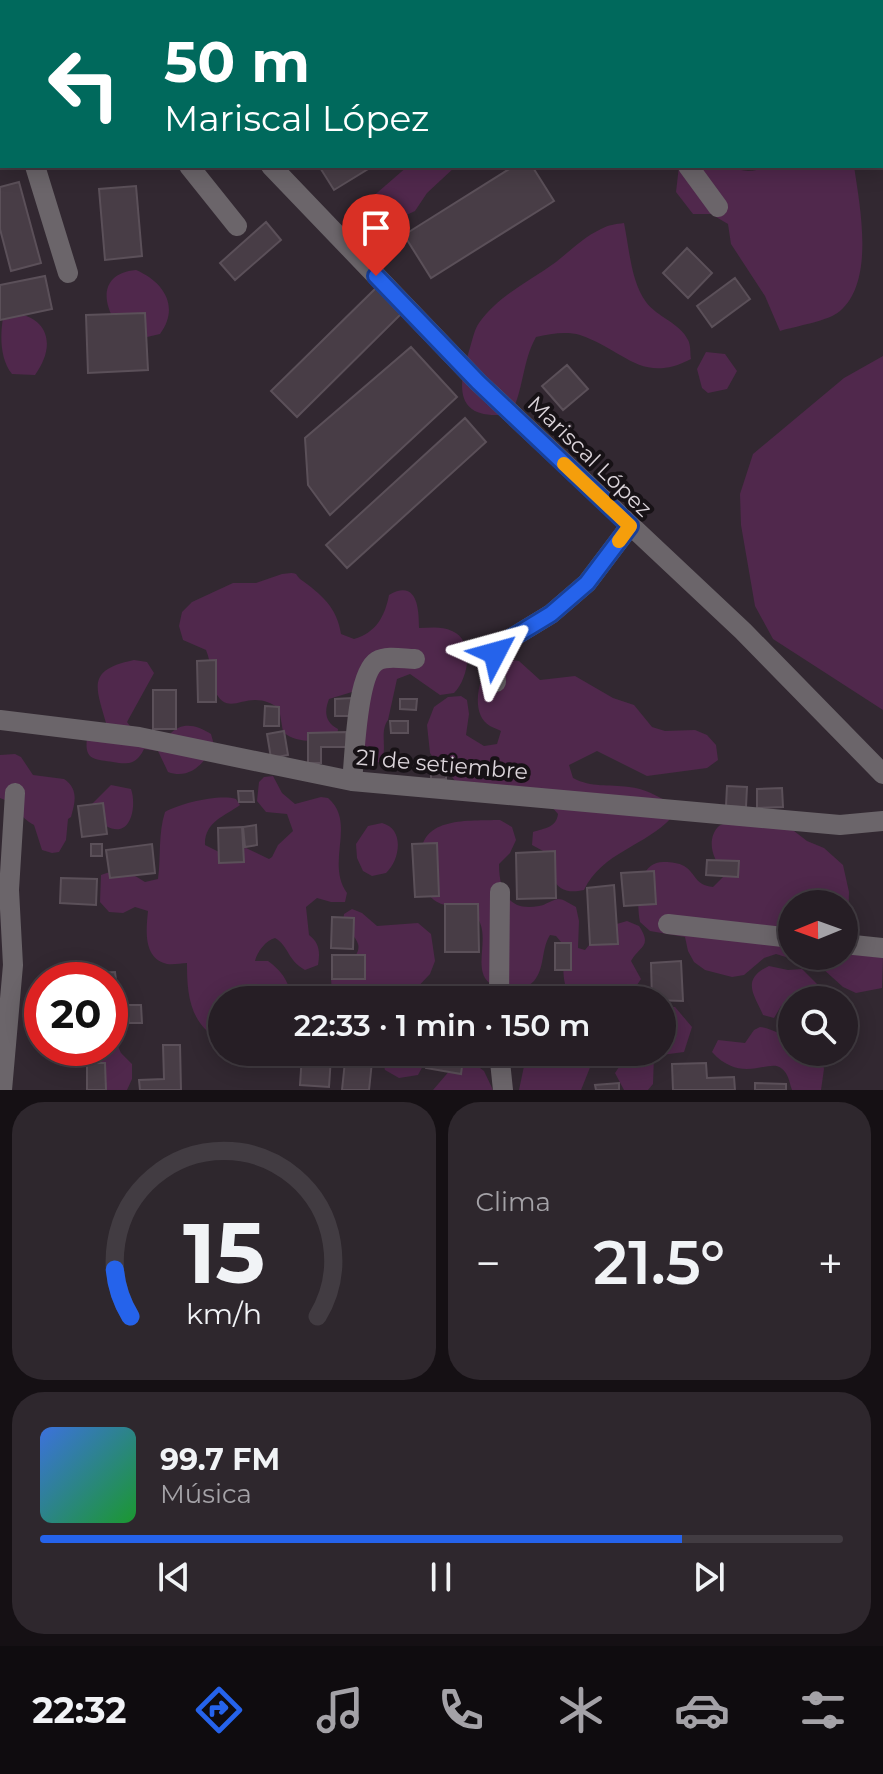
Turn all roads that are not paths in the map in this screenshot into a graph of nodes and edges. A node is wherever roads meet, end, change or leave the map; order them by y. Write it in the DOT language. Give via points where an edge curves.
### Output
graph roads {
  1 [pos="36,168"];
  2 [pos="191,168"];
  3 [pos="273,168"];
  4 [pos="689,168"];
  5 [pos="718,207"];
  6 [pos="237,226"];
  7 [pos="68,273"];
  8 [pos="630,526"];
  9 [pos="415,659"];
  10 [pos="496,682"];
  11 [pos="0,720"];
  12 [pos="883,774"];
  13 [pos="352,781"];
  14 [pos="15,793"];
  15 [pos="883,821"];
  16 [pos="500,892"];
  17 [pos="668,924"];
  18 [pos="778,936"];
  19 [pos="858,945"];
  20 [pos="883,948"];
  21 [pos="499,986"];
  22 [pos="500,1066"];
  23 [pos="2,1090"];
  24 [pos="503,1090"];
  1 -- 7 [label="street"];
  2 -- 6 [label="street"];
  3 -- 8 [label="street, Mariscal López" via="478,382"];
  4 -- 5 [label="street"];
  8 -- 10 [label="street" via="587,583 551,614 500,645 494,660"];
  8 -- 12 [label="street, Mariscal López" via="743,631"];
  9 -- 13 [label="street" via="387,658 369,670"];
  11 -- 13 [label="street, 21 de setiembre" via="139,737"];
  13 -- 15 [label="street, 21 de setiembre" via="840,825"];
  14 -- 23 [label="street" via="9,890 13,965"];
  16 -- 21 [label="street"];
  17 -- 18 [label="street"];
  19 -- 20 [label="street"];
  22 -- 24 [label="street"];
}
